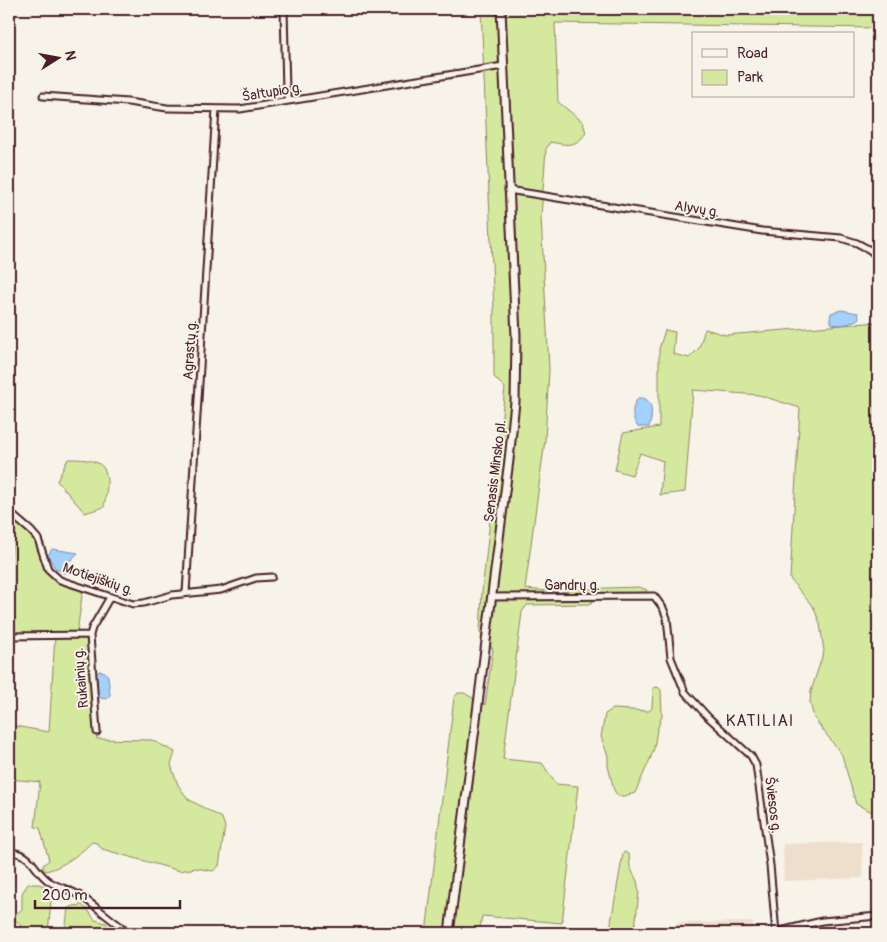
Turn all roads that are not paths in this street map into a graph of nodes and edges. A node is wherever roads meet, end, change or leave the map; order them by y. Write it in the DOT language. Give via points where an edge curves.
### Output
graph roads {
  1 [pos="284,9"];
  2 [pos="501,9"];
  3 [pos="503,66"];
  4 [pos="43,96"];
  5 [pos="289,100"];
  6 [pos="216,109"];
  7 [pos="508,190"];
  8 [pos="878,257"];
  9 [pos="9,512"];
  10 [pos="272,577"];
  11 [pos="186,593"];
  12 [pos="491,596"];
  13 [pos="654,596"];
  14 [pos="110,597"];
  15 [pos="90,635"];
  16 [pos="9,636"];
  17 [pos="97,732"];
  18 [pos="9,852"];
  19 [pos="878,916"];
  20 [pos="131,933"];
  21 [pos="448,933"];
  22 [pos="776,933"];
  1 -- 5 [label="street" via="286,91"];
  2 -- 3 [label="main road, Senasis Minsko pl."];
  3 -- 5 [label="street, Šaltupio g."];
  3 -- 7 [label="main road, Senasis Minsko pl."];
  4 -- 6 [label="street, Šaltupio g." via="166,108"];
  5 -- 6 [label="street, Šaltupio g." via="240,109"];
  6 -- 11 [label="street, Agrastų g."];
  7 -- 8 [label="street, Alyvų g." via="762,231 841,238 863,246"];
  7 -- 12 [label="main road, Senasis Minsko pl." via="516,387"];
  9 -- 14 [label="street, Motiejiškių g." via="38,539 52,575"];
  10 -- 11 [label="street, Motiejiškių g." via="256,578 221,590"];
  11 -- 14 [label="street, Motiejiškių g." via="133,604"];
  12 -- 13 [label="street, Gandrų g."];
  12 -- 21 [label="main road, Senasis Minsko pl."];
  13 -- 22 [label="street, Šviesos g." via="667,618 671,658 685,692 751,756 756,765"];
  14 -- 15 [label="street, Rukainių g."];
  15 -- 16 [label="street"];
  15 -- 17 [label="street, Rukainių g."];
  18 -- 20 [label="street" via="23,854 50,882 80,895 112,922"];
  19 -- 22 [label="street" via="822,921"];
}
